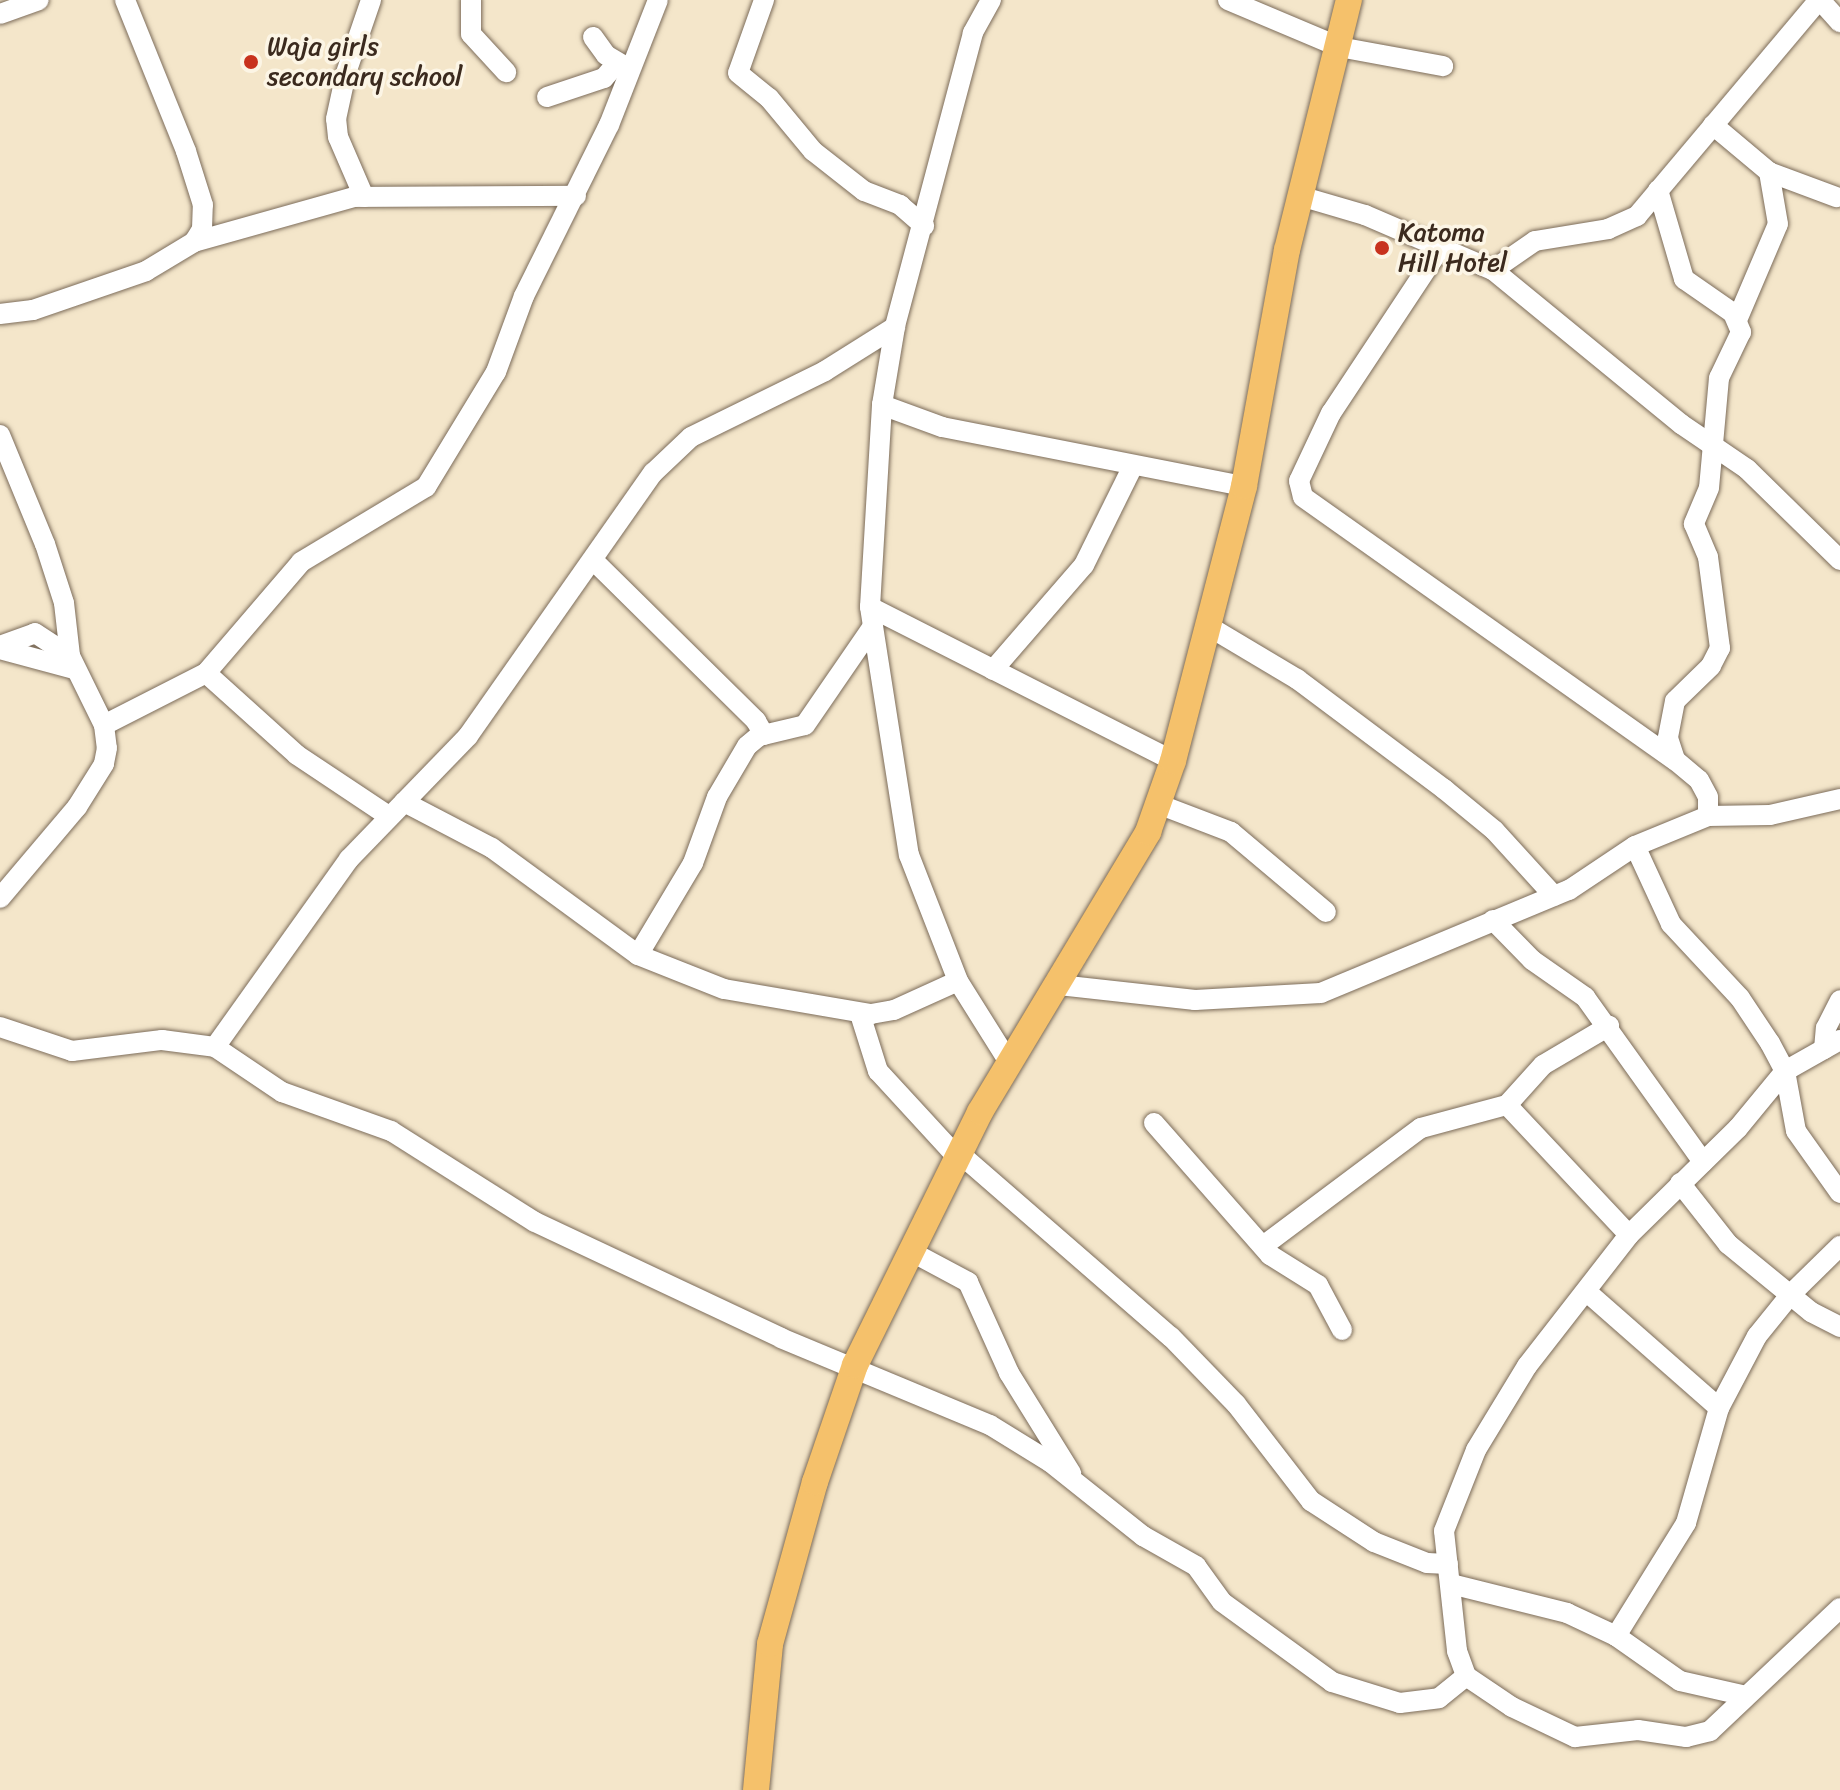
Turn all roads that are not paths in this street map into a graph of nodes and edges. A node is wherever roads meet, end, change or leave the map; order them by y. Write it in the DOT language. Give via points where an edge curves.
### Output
graph roads {
  1 [pos="39,0"];
  2 [pos="125,0"];
  3 [pos="371,0"];
  4 [pos="471,0"];
  5 [pos="658,0"];
  6 [pos="764,0"];
  7 [pos="991,0"];
  8 [pos="1228,0"];
  9 [pos="1349,0"];
  10 [pos="1820,0"];
  11 [pos="0,14"];
  12 [pos="1840,22"];
  13 [pos="593,37"];
  14 [pos="1339,47"];
  15 [pos="1443,66"];
  16 [pos="625,67"];
  17 [pos="506,72"];
  18 [pos="547,97"];
  19 [pos="1713,125"];
  20 [pos="1769,172"];
  21 [pos="1658,190"];
  22 [pos="576,196"];
  23 [pos="1300,196"];
  24 [pos="364,197"];
  25 [pos="1836,197"];
  26 [pos="924,226"];
  27 [pos="194,242"];
  28 [pos="1441,247"];
  29 [pos="1493,270"];
  30 [pos="0,314"];
  31 [pos="1737,320"];
  32 [pos="895,327"];
  33 [pos="882,405"];
  34 [pos="0,435"];
  35 [pos="1710,444"];
  36 [pos="1133,466"];
  37 [pos="1244,486"];
  38 [pos="1840,560"];
  39 [pos="594,561"];
  40 [pos="872,617"];
  41 [pos="1208,626"];
  42 [pos="0,648"];
  43 [pos="72,662"];
  44 [pos="993,670"];
  45 [pos="206,673"];
  46 [pos="104,725"];
  47 [pos="764,735"];
  48 [pos="1675,760"];
  49 [pos="1173,761"];
  50 [pos="1840,799"];
  51 [pos="404,802"];
  52 [pos="1158,804"];
  53 [pos="387,815"];
  54 [pos="1708,816"];
  55 [pos="1635,846"];
  56 [pos="1554,896"];
  57 [pos="0,898"];
  58 [pos="1326,912"];
  59 [pos="1493,920"];
  60 [pos="638,955"];
  61 [pos="958,981"];
  62 [pos="1059,985"];
  63 [pos="1840,1000"];
  64 [pos="860,1014"];
  65 [pos="1609,1026"];
  66 [pos="0,1027"];
  67 [pos="1832,1044"];
  68 [pos="215,1047"];
  69 [pos="1010,1064"];
  70 [pos="1785,1071"];
  71 [pos="1507,1105"];
  72 [pos="1154,1123"];
  73 [pos="958,1155"];
  74 [pos="1703,1162"];
  75 [pos="1680,1183"];
  76 [pos="1840,1193"];
  77 [pos="1629,1235"];
  78 [pos="1263,1246"];
  79 [pos="1840,1246"];
  80 [pos="910,1251"];
  81 [pos="1586,1291"];
  82 [pos="1791,1294"];
  83 [pos="1840,1327"];
  84 [pos="1342,1330"];
  85 [pos="855,1365"];
  86 [pos="1719,1408"];
  87 [pos="1076,1482"];
  88 [pos="1449,1574"];
  89 [pos="1840,1608"];
  90 [pos="1616,1636"];
  91 [pos="1466,1676"];
  92 [pos="1746,1696"];
  93 [pos="756,1790"];
  1 -- 11 [label="street"];
  2 -- 27 [label="street" via="198,187 204,220"];
  3 -- 24 [label="street" via="336,119 338,137"];
  4 -- 17 [label="street" via="471,34"];
  5 -- 16 [label="street"];
  6 -- 26 [label="street" via="738,73 769,98 813,151 864,191 900,205"];
  7 -- 26 [label="street" via="973,33"];
  8 -- 14 [label="street"];
  9 -- 14 [label="main road"];
  10 -- 12 [label="street"];
  10 -- 19 [label="street"];
  13 -- 16 [label="street"];
  14 -- 15 [label="street"];
  14 -- 23 [label="main road"];
  16 -- 18 [label="street"];
  16 -- 22 [label="street"];
  19 -- 20 [label="street"];
  19 -- 21 [label="street"];
  20 -- 25 [label="street"];
  20 -- 31 [label="street" via="1778,224"];
  21 -- 29 [label="street" via="1637,216 1608,229 1535,241"];
  21 -- 31 [label="street" via="1684,279"];
  22 -- 24 [label="street"];
  22 -- 45 [label="street" via="524,296 496,372 426,487 301,562"];
  23 -- 28 [label="street" via="1365,215"];
  23 -- 37 [label="main road"];
  24 -- 27 [label="street"];
  26 -- 32 [label="street"];
  27 -- 30 [label="street" via="146,271 33,310"];
  28 -- 29 [label="street"];
  28 -- 48 [label="street" via="1331,413 1299,481 1303,497"];
  29 -- 35 [label="street"];
  31 -- 35 [label="street" via="1741,332 1719,378"];
  32 -- 33 [label="street"];
  32 -- 39 [label="street" via="825,371 691,437 653,473"];
  33 -- 36 [label="street" via="942,427 1048,444"];
  33 -- 40 [label="street"];
  34 -- 43 [label="street" via="64,603"];
  35 -- 38 [label="street" via="1747,469"];
  35 -- 48 [label="street" via="1706,501 1694,524 1708,557 1720,648 1711,666 1675,701 1668,738"];
  36 -- 37 [label="street"];
  36 -- 44 [label="street" via="1084,565"];
  37 -- 41 [label="main road"];
  39 -- 47 [label="street" via="756,721"];
  39 -- 51 [label="street" via="468,736"];
  40 -- 44 [label="street"];
  40 -- 47 [label="street" via="805,725"];
  40 -- 61 [label="street" via="909,855"];
  41 -- 49 [label="main road"];
  41 -- 56 [label="street" via="1297,679 1444,789 1514,850"];
  42 -- 43 [label="street"];
  43 -- 46 [label="street"];
  44 -- 49 [label="street"];
  45 -- 46 [label="street"];
  45 -- 53 [label="street" via="297,755"];
  46 -- 57 [label="street" via="104,764 77,807"];
  47 -- 60 [label="street" via="747,746 717,797 693,863"];
  48 -- 54 [label="street" via="1699,780 1708,797"];
  49 -- 52 [label="main road"];
  50 -- 54 [label="street" via="1770,815"];
  51 -- 53 [label="street"];
  51 -- 60 [label="street" via="492,848"];
  52 -- 58 [label="street" via="1231,832"];
  52 -- 62 [label="main road" via="1148,832"];
  53 -- 68 [label="street" via="322,894"];
  54 -- 55 [label="street"];
  55 -- 56 [label="street"];
  55 -- 70 [label="street" via="1671,924 1740,998"];
  56 -- 59 [label="street"];
  59 -- 62 [label="street" via="1362,978 1298,997 1195,1000"];
  59 -- 65 [label="street" via="1532,960 1585,997"];
  60 -- 64 [label="street" via="724,989 809,1000"];
  61 -- 64 [label="street" via="894,1010"];
  61 -- 69 [label="street"];
  62 -- 69 [label="main road"];
  63 -- 67 [label="street" via="1826,1028"];
  64 -- 73 [label="street" via="878,1071"];
  65 -- 71 [label="street" via="1543,1065"];
  65 -- 74 [label="street"];
  66 -- 68 [label="street" via="72,1051 162,1040"];
  67 -- 70 [label="street"];
  68 -- 85 [label="street" via="282,1092 391,1131 535,1222 781,1338"];
  69 -- 73 [label="main road"];
  70 -- 74 [label="street"];
  70 -- 76 [label="street" via="1796,1131"];
  71 -- 77 [label="street"];
  71 -- 78 [label="street" via="1421,1128"];
  72 -- 78 [label="street"];
  73 -- 80 [label="main road"];
  73 -- 88 [label="street" via="1171,1337 1236,1404 1311,1501 1374,1542"];
  74 -- 75 [label="street"];
  75 -- 77 [label="street"];
  75 -- 82 [label="street" via="1716,1233"];
  77 -- 81 [label="street"];
  78 -- 84 [label="street" via="1318,1285"];
  79 -- 82 [label="street"];
  80 -- 85 [label="main road"];
  80 -- 87 [label="street" via="968,1282 1014,1383"];
  81 -- 86 [label="street"];
  81 -- 88 [label="street" via="1527,1366 1476,1450 1444,1531"];
  82 -- 83 [label="street"];
  82 -- 86 [label="street" via="1757,1336"];
  85 -- 87 [label="street" via="990,1425"];
  85 -- 93 [label="main road" via="815,1482 770,1644"];
  86 -- 90 [label="street" via="1686,1523"];
  87 -- 91 [label="street" via="1143,1536 1196,1566 1222,1602 1332,1682 1400,1703 1423,1702 1439,1698"];
  88 -- 90 [label="street"];
  88 -- 91 [label="street" via="1457,1651"];
  89 -- 92 [label="street"];
  90 -- 92 [label="street" via="1680,1681"];
  91 -- 92 [label="street" via="1512,1707 1575,1737 1638,1730 1698,1735 1710,1731"];
}
